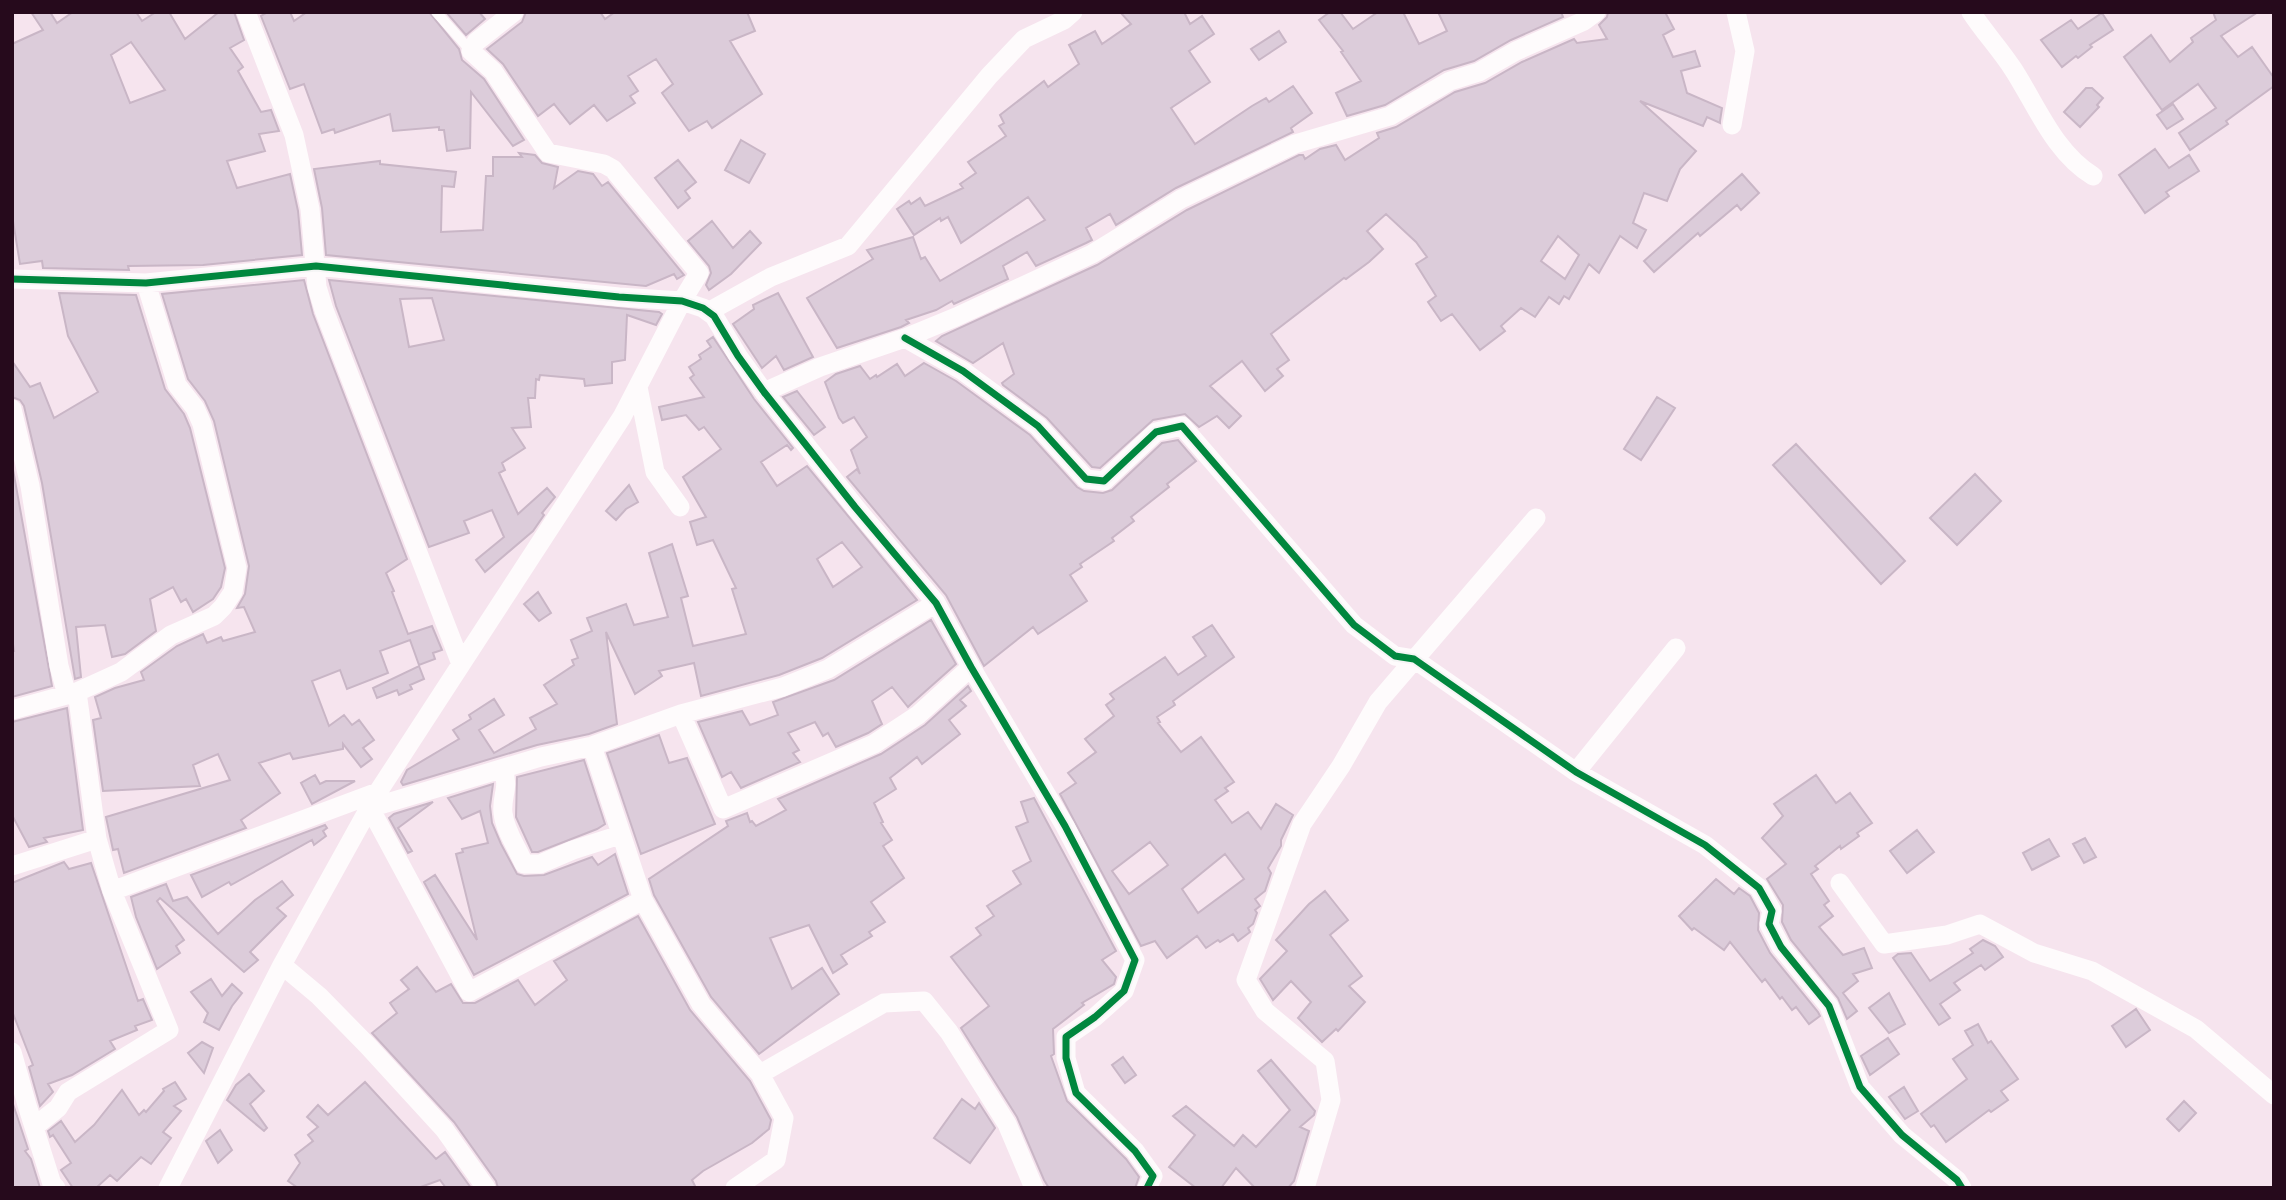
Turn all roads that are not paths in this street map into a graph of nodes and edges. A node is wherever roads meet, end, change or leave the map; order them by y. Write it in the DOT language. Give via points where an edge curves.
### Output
graph roads {
  1 [pos="246,12"];
  2 [pos="436,12"];
  3 [pos="514,12"];
  4 [pos="1073,12"];
  5 [pos="1596,12"];
  6 [pos="1736,12"];
  7 [pos="1970,12"];
  8 [pos="471,51"];
  9 [pos="1732,125"];
  10 [pos="2093,176"];
  11 [pos="316,266"];
  12 [pos="12,279"];
  13 [pos="146,283"];
  14 [pos="681,301"];
  15 [pos="708,312"];
  16 [pos="905,338"];
  17 [pos="638,387"];
  18 [pos="764,391"];
  19 [pos="12,409"];
  20 [pos="21,488"];
  21 [pos="680,507"];
  22 [pos="1536,518"];
  23 [pos="936,603"];
  24 [pos="1676,648"];
  25 [pos="1414,659"];
  26 [pos="461,664"];
  27 [pos="971,667"];
  28 [pos="72,693"];
  29 [pos="12,710"];
  30 [pos="681,714"];
  31 [pos="592,746"];
  32 [pos="503,770"];
  33 [pos="1576,772"];
  34 [pos="374,800"];
  35 [pos="620,835"];
  36 [pos="96,839"];
  37 [pos="12,866"];
  38 [pos="1840,883"];
  39 [pos="112,891"];
  40 [pos="643,900"];
  41 [pos="282,965"];
  42 [pos="12,1052"];
  43 [pos="760,1074"];
  44 [pos="2274,1096"];
  45 [pos="34,1127"];
  46 [pos="56,1188"];
  47 [pos="168,1188"];
  48 [pos="485,1188"];
  49 [pos="734,1188"];
  50 [pos="1034,1188"];
  51 [pos="1147,1188"];
  52 [pos="1305,1188"];
  53 [pos="1962,1188"];
  1 -- 11 [label="street" via="294,135 310,209"];
  2 -- 8 [label="lane"];
  3 -- 8 [label="street"];
  4 -- 15 [label="street" via="1015,49 848,246 771,277"];
  5 -- 16 [label="street" via="1479,72 1450,81 1390,116 1295,144 1181,199 1093,254"];
  6 -- 9 [label="street" via="1745,51"];
  7 -- 10 [label="street" via="2012,68 2049,130 2079,168"];
  8 -- 14 [label="street" via="493,71 548,153 613,169 699,273"];
  11 -- 13 [label="street"];
  11 -- 14 [label="street"];
  11 -- 26 [label="street" via="324,310"];
  12 -- 13 [label="street"];
  13 -- 28 [label="street" via="177,385 202,424 237,568 233,592 214,615 171,635 121,671"];
  14 -- 15 [label="street"];
  14 -- 17 [label="street"];
  15 -- 18 [label="street"];
  16 -- 18 [label="street"];
  16 -- 25 [label="street" via="963,371 1029,419 1086,479 1104,481 1156,432 1182,426 1354,625 1395,656"];
  17 -- 21 [label="street" via="655,472"];
  17 -- 26 [label="street" via="581,483"];
  18 -- 23 [label="street"];
  19 -- 20 [label="street"];
  20 -- 28 [label="street" via="59,666"];
  22 -- 25 [label="street"];
  23 -- 27 [label="street"];
  23 -- 30 [label="street" via="828,668 783,687"];
  24 -- 33 [label="street"];
  25 -- 33 [label="street"];
  25 -- 52 [label="street" via="1378,702 1302,824 1246,981 1265,1011 1325,1061 1331,1100"];
  26 -- 34 [label="street"];
  27 -- 30 [label="street" via="918,715 874,744 723,809"];
  27 -- 51 [label="street" via="1065,826 1135,960 1124,991 1066,1037 1066,1058 1076,1093 1153,1176"];
  28 -- 29 [label="street"];
  28 -- 36 [label="street"];
  30 -- 31 [label="street"];
  31 -- 32 [label="street"];
  31 -- 35 [label="street"];
  32 -- 34 [label="street"];
  32 -- 35 [label="street" via="508,782 503,811 524,864 540,864"];
  33 -- 53 [label="street" via="1705,845 1759,888 1772,911 1769,924 1781,947 1829,1006 1860,1087 1902,1135"];
  34 -- 39 [label="street"];
  34 -- 40 [label="street" via="470,992"];
  34 -- 41 [label="street"];
  35 -- 40 [label="street"];
  36 -- 37 [label="street"];
  36 -- 39 [label="street"];
  38 -- 44 [label="street" via="1884,944 1947,935 1980,924 2034,953 2092,971 2196,1029"];
  39 -- 45 [label="street" via="169,1030 68,1092 58,1108"];
  40 -- 43 [label="street" via="701,1004"];
  41 -- 47 [label="street"];
  41 -- 48 [label="street" via="369,1046 444,1129"];
  42 -- 45 [label="street"];
  43 -- 49 [label="street" via="784,1118 776,1160"];
  43 -- 50 [label="street" via="884,1003 924,1001 1007,1124"];
  45 -- 46 [label="street"];
}
